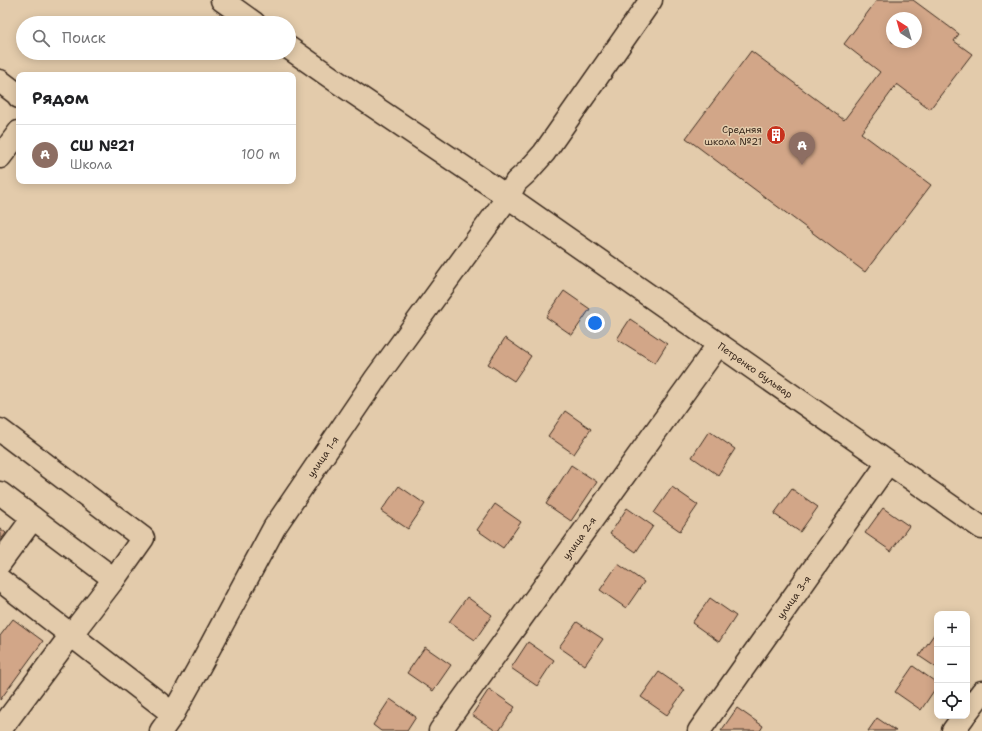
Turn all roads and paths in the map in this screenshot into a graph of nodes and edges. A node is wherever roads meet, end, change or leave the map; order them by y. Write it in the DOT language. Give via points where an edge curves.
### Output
graph roads {
  1 [pos="222,0"];
  2 [pos="651,0"];
  3 [pos="244,16"];
  4 [pos="296,53"];
  5 [pos="0,81"];
  6 [pos="16,93"];
  7 [pos="16,136"];
  8 [pos="0,157"];
  9 [pos="508,197"];
  10 [pos="718,344"];
  11 [pos="0,430"];
  12 [pos="888,463"];
  13 [pos="0,493"];
  14 [pos="33,518"];
  15 [pos="982,528"];
  16 [pos="0,563"];
  17 [pos="114,579"];
  18 [pos="0,580"];
  19 [pos="71,635"];
  20 [pos="982,692"];
  21 [pos="970,708"];
  22 [pos="962,719"];
  23 [pos="167,722"];
  24 [pos="0,730"];
  25 [pos="440,731"];
  26 [pos="699,731"];
  27 [pos="953,731"];
  1 -- 3 [label="street"];
  2 -- 9 [label="street, улица 1-я" via="544,153 516,182"];
  4 -- 9 [label="street, Петренко бульвар"];
  5 -- 6 [label="street"];
  7 -- 8 [label="street"];
  9 -- 10 [label="street, Петренко бульвар"];
  9 -- 23 [label="street, улица 1-я" via="376,378 274,528"];
  10 -- 12 [label="street, Петренко бульвар"];
  10 -- 25 [label="street, улица 2-я"];
  11 -- 17 [label="street" via="143,538"];
  12 -- 15 [label="street, Петренко бульвар"];
  12 -- 26 [label="street, улица 3-я"];
  13 -- 14 [label="street"];
  14 -- 16 [label="street"];
  14 -- 17 [label="street"];
  17 -- 19 [label="street"];
  18 -- 19 [label="street"];
  19 -- 23 [label="street"];
  19 -- 24 [label="street"];
  20 -- 21 [label="street"];
  22 -- 27 [label="street"];
}
